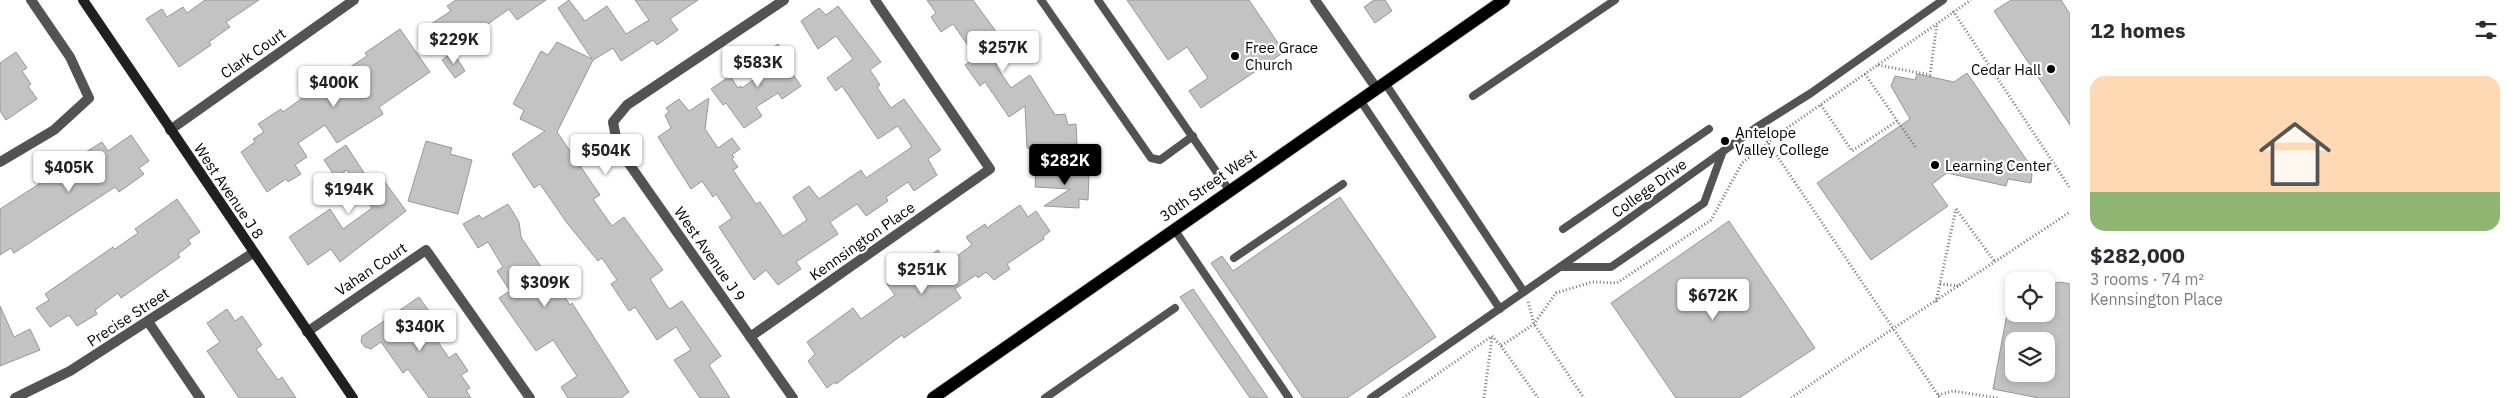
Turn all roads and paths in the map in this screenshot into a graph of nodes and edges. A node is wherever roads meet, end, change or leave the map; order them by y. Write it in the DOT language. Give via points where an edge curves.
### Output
graph roads {
  1 [pos="31,0"];
  2 [pos="83,0"];
  3 [pos="354,0"];
  4 [pos="784,0"];
  5 [pos="875,0"];
  6 [pos="1041,0"];
  7 [pos="1098,0"];
  8 [pos="1315,0"];
  9 [pos="1504,0"];
  10 [pos="1615,0"];
  11 [pos="1943,0"];
  12 [pos="1953,11"];
  13 [pos="1937,23"];
  14 [pos="1878,65"];
  15 [pos="1866,74"];
  16 [pos="1381,86"];
  17 [pos="1473,96"];
  18 [pos="1360,100"];
  19 [pos="1821,104"];
  20 [pos="1897,121"];
  21 [pos="1757,127"];
  22 [pos="1709,129"];
  23 [pos="170,130"];
  24 [pos="1194,136"];
  25 [pos="1916,148"];
  26 [pos="1724,150"];
  27 [pos="0,162"];
  28 [pos="1343,184"];
  29 [pos="2070,188"];
  30 [pos="1229,190"];
  31 [pos="2070,212"];
  32 [pos="1563,228"];
  33 [pos="1174,229"];
  34 [pos="253,253"];
  35 [pos="1234,258"];
  36 [pos="1995,262"];
  37 [pos="1561,267"];
  38 [pos="1940,284"];
  39 [pos="1959,286"];
  40 [pos="1524,292"];
  41 [pos="1936,302"];
  42 [pos="1175,308"];
  43 [pos="1500,309"];
  44 [pos="149,323"];
  45 [pos="1893,327"];
  46 [pos="306,332"];
  47 [pos="1492,336"];
  48 [pos="750,337"];
  49 [pos="1502,346"];
  50 [pos="1939,396"];
  51 [pos="15,398"];
  52 [pos="200,398"];
  53 [pos="352,398"];
  54 [pos="530,398"];
  55 [pos="793,398"];
  56 [pos="933,398"];
  57 [pos="1045,398"];
  58 [pos="1289,398"];
  59 [pos="1371,398"];
  60 [pos="1484,398"];
  61 [pos="1538,398"];
  62 [pos="1584,398"];
  63 [pos="1791,398"];
  64 [pos="1998,398"];
  1 -- 27 [label="street" via="70,57 89,98 54,130"];
  2 -- 23 [label="street, West Avenue J 8"];
  3 -- 23 [label="street, Clark Court"];
  4 -- 48 [label="street, West Avenue J 9" via="627,105 613,122 618,148"];
  5 -- 48 [label="street, Kennsington Place" via="990,169"];
  6 -- 24 [label="lane" via="1151,158 1160,160"];
  7 -- 24 [label="lane"];
  8 -- 16 [label="street"];
  9 -- 16 [label="main road, 30th Street West"];
  10 -- 17 [label="lane"];
  11 -- 21 [label="lane, College Drive"];
  12 -- 29 [label="path"];
  13 -- 14 [label="path" via="1930,75"];
  15 -- 20 [label="path"];
  16 -- 18 [label="main road, 30th Street West"];
  16 -- 40 [label="lane"];
  18 -- 30 [label="main road, 30th Street West"];
  18 -- 43 [label="lane"];
  19 -- 20 [label="path" via="1852,151"];
  20 -- 25 [label="path"];
  21 -- 26 [label="lane, College Drive"];
  21 -- 45 [label="path"];
  22 -- 32 [label="lane"];
  23 -- 34 [label="street, West Avenue J 8"];
  24 -- 30 [label="lane"];
  26 -- 37 [label="lane, College Drive"];
  26 -- 37 [label="lane" via="1704,203 1610,267"];
  28 -- 35 [label="lane"];
  30 -- 33 [label="main road, 30th Street West"];
  31 -- 36 [label="path"];
  33 -- 56 [label="main road, 30th Street West"];
  33 -- 58 [label="lane"];
  34 -- 44 [label="street, Precise Street"];
  34 -- 46 [label="street, West Avenue J 8"];
  36 -- 38 [label="path" via="1956,209"];
  36 -- 39 [label="path"];
  37 -- 40 [label="lane, College Drive"];
  38 -- 39 [label="path"];
  38 -- 41 [label="path"];
  39 -- 41 [label="path"];
  40 -- 43 [label="lane, College Drive"];
  40 -- 62 [label="path" via="1534,324"];
  41 -- 45 [label="path"];
  42 -- 57 [label="lane"];
  43 -- 59 [label="lane, College Drive"];
  44 -- 51 [label="street, Precise Street" via="70,371"];
  44 -- 52 [label="street"];
  45 -- 50 [label="path"];
  45 -- 63 [label="path"];
  46 -- 53 [label="street, West Avenue J 8"];
  46 -- 54 [label="street, Vahan Court" via="426,250"];
  47 -- 60 [label="path"];
  48 -- 55 [label="street, West Avenue J 9"];
  49 -- 61 [label="path"];
  50 -- 64 [label="path" via="1953,391"];
}
